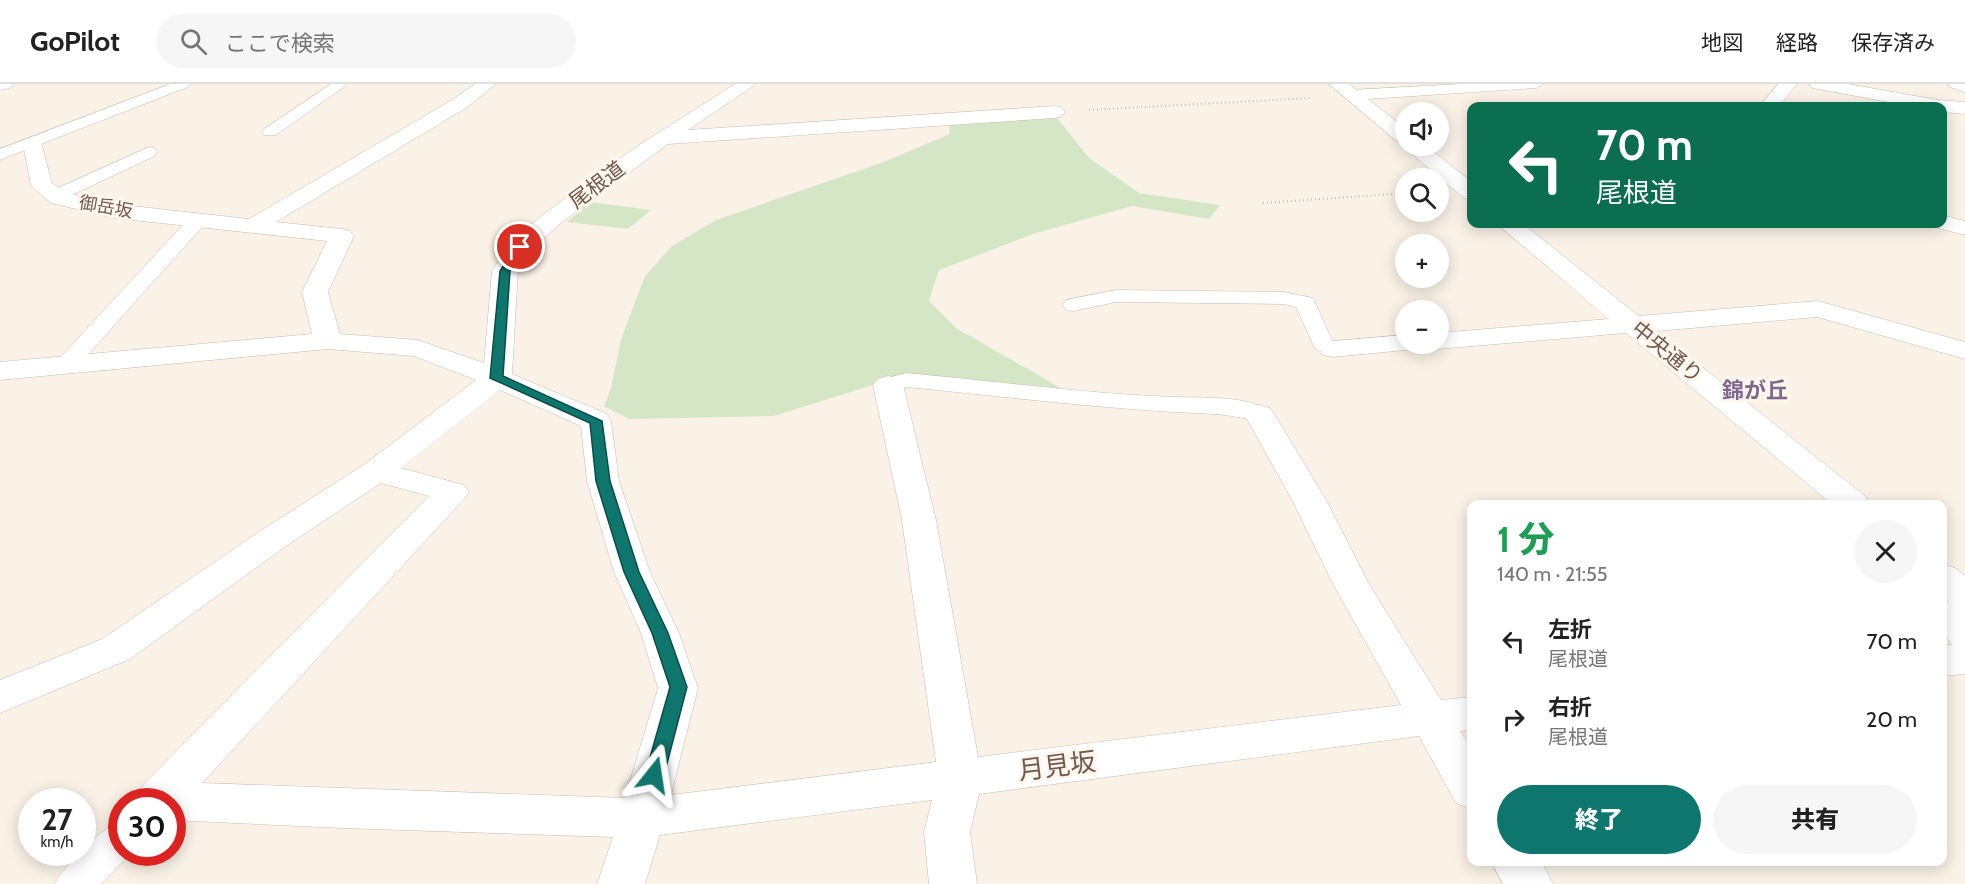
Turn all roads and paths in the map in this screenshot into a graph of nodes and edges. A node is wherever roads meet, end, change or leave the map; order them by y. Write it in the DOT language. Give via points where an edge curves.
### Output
graph roads {
  1 [pos="183,84"];
  2 [pos="341,84"];
  3 [pos="488,84"];
  4 [pos="747,84"];
  5 [pos="1536,84"];
  6 [pos="1788,84"];
  7 [pos="1821,84"];
  8 [pos="1955,84"];
  9 [pos="1965,88"];
  10 [pos="1345,90"];
  11 [pos="1772,102"];
  12 [pos="1917,102"];
  13 [pos="1947,107"];
  14 [pos="1965,108"];
  15 [pos="1055,112"];
  16 [pos="1395,130"];
  17 [pos="270,132"];
  18 [pos="11,136"];
  19 [pos="662,138"];
  20 [pos="33,143"];
  21 [pos="149,152"];
  22 [pos="0,155"];
  23 [pos="1427,156"];
  24 [pos="1467,188"];
  25 [pos="1395,193"];
  26 [pos="55,196"];
  27 [pos="1263,203"];
  28 [pos="198,220"];
  29 [pos="1947,223"];
  30 [pos="253,226"];
  31 [pos="1514,228"];
  32 [pos="1965,228"];
  33 [pos="1074,305"];
  34 [pos="1634,325"];
  35 [pos="1449,340"];
  36 [pos="328,341"];
  37 [pos="1395,345"];
  38 [pos="1333,349"];
  39 [pos="1965,351"];
  40 [pos="67,364"];
  41 [pos="0,371"];
  42 [pos="496,378"];
  43 [pos="888,385"];
  44 [pos="1259,414"];
  45 [pos="375,471"];
  46 [pos="1848,500"];
  47 [pos="1947,581"];
  48 [pos="1965,595"];
  49 [pos="1965,605"];
  50 [pos="1965,635"];
  51 [pos="1965,658"];
  52 [pos="1947,660"];
  53 [pos="0,698"];
  54 [pos="1467,714"];
  55 [pos="1428,718"];
  56 [pos="960,779"];
  57 [pos="1467,782"];
  58 [pos="169,788"];
  59 [pos="186,802"];
  60 [pos="642,818"];
  61 [pos="108,851"];
  62 [pos="1518,866"];
  63 [pos="75,884"];
  64 [pos="621,884"];
  65 [pos="952,884"];
  66 [pos="1529,884"];
  1 -- 20 [label="lane"];
  2 -- 17 [label="lane"];
  3 -- 30 [label="street"];
  4 -- 19 [label="street, 尾根道"];
  5 -- 10 [label="lane"];
  6 -- 11 [label="street"];
  7 -- 12 [label="street"];
  8 -- 9 [label="lane"];
  10 -- 15 [label="path"];
  10 -- 16 [label="street"];
  13 -- 14 [label="street"];
  15 -- 19 [label="street"];
  18 -- 20 [label="lane"];
  19 -- 42 [label="street, 尾根道" via="552,218 520,247 505,271"];
  20 -- 22 [label="lane"];
  20 -- 26 [label="street, 御岳坂" via="42,186"];
  21 -- 26 [label="lane"];
  23 -- 24 [label="street"];
  25 -- 27 [label="path"];
  26 -- 28 [label="street, 御岳坂" via="114,211"];
  28 -- 30 [label="street, 御岳坂"];
  28 -- 40 [label="lane"];
  29 -- 32 [label="street"];
  30 -- 36 [label="street, 御岳坂" via="342,236 315,291"];
  31 -- 34 [label="street, 中央通り"];
  33 -- 38 [label="lane" via="1116,296 1284,298 1305,303 1323,344"];
  34 -- 35 [label="street"];
  34 -- 39 [label="street" via="1818,309"];
  34 -- 46 [label="street, 中央通り"];
  36 -- 40 [label="street"];
  36 -- 42 [label="street" via="418,348"];
  37 -- 38 [label="street"];
  40 -- 41 [label="street"];
  42 -- 45 [label="street"];
  42 -- 60 [label="street" via="596,421 603,481 632,572 660,633 678,687"];
  43 -- 44 [label="lane" via="906,380 1154,404 1235,407"];
  43 -- 56 [label="street" via="919,520"];
  44 -- 55 [label="street"];
  45 -- 53 [label="street" via="116,649"];
  45 -- 58 [label="street" via="452,492"];
  47 -- 48 [label="street"];
  49 -- 50 [label="street" via="1958,617"];
  51 -- 52 [label="street"];
  54 -- 55 [label="street, 月見坂"];
  55 -- 56 [label="street, 月見坂"];
  55 -- 57 [label="street"];
  56 -- 60 [label="street, 月見坂"];
  56 -- 65 [label="street" via="947,832"];
  59 -- 60 [label="street, 月見坂"];
  60 -- 64 [label="street"];
  61 -- 63 [label="lane"];
  62 -- 66 [label="street"];
}
